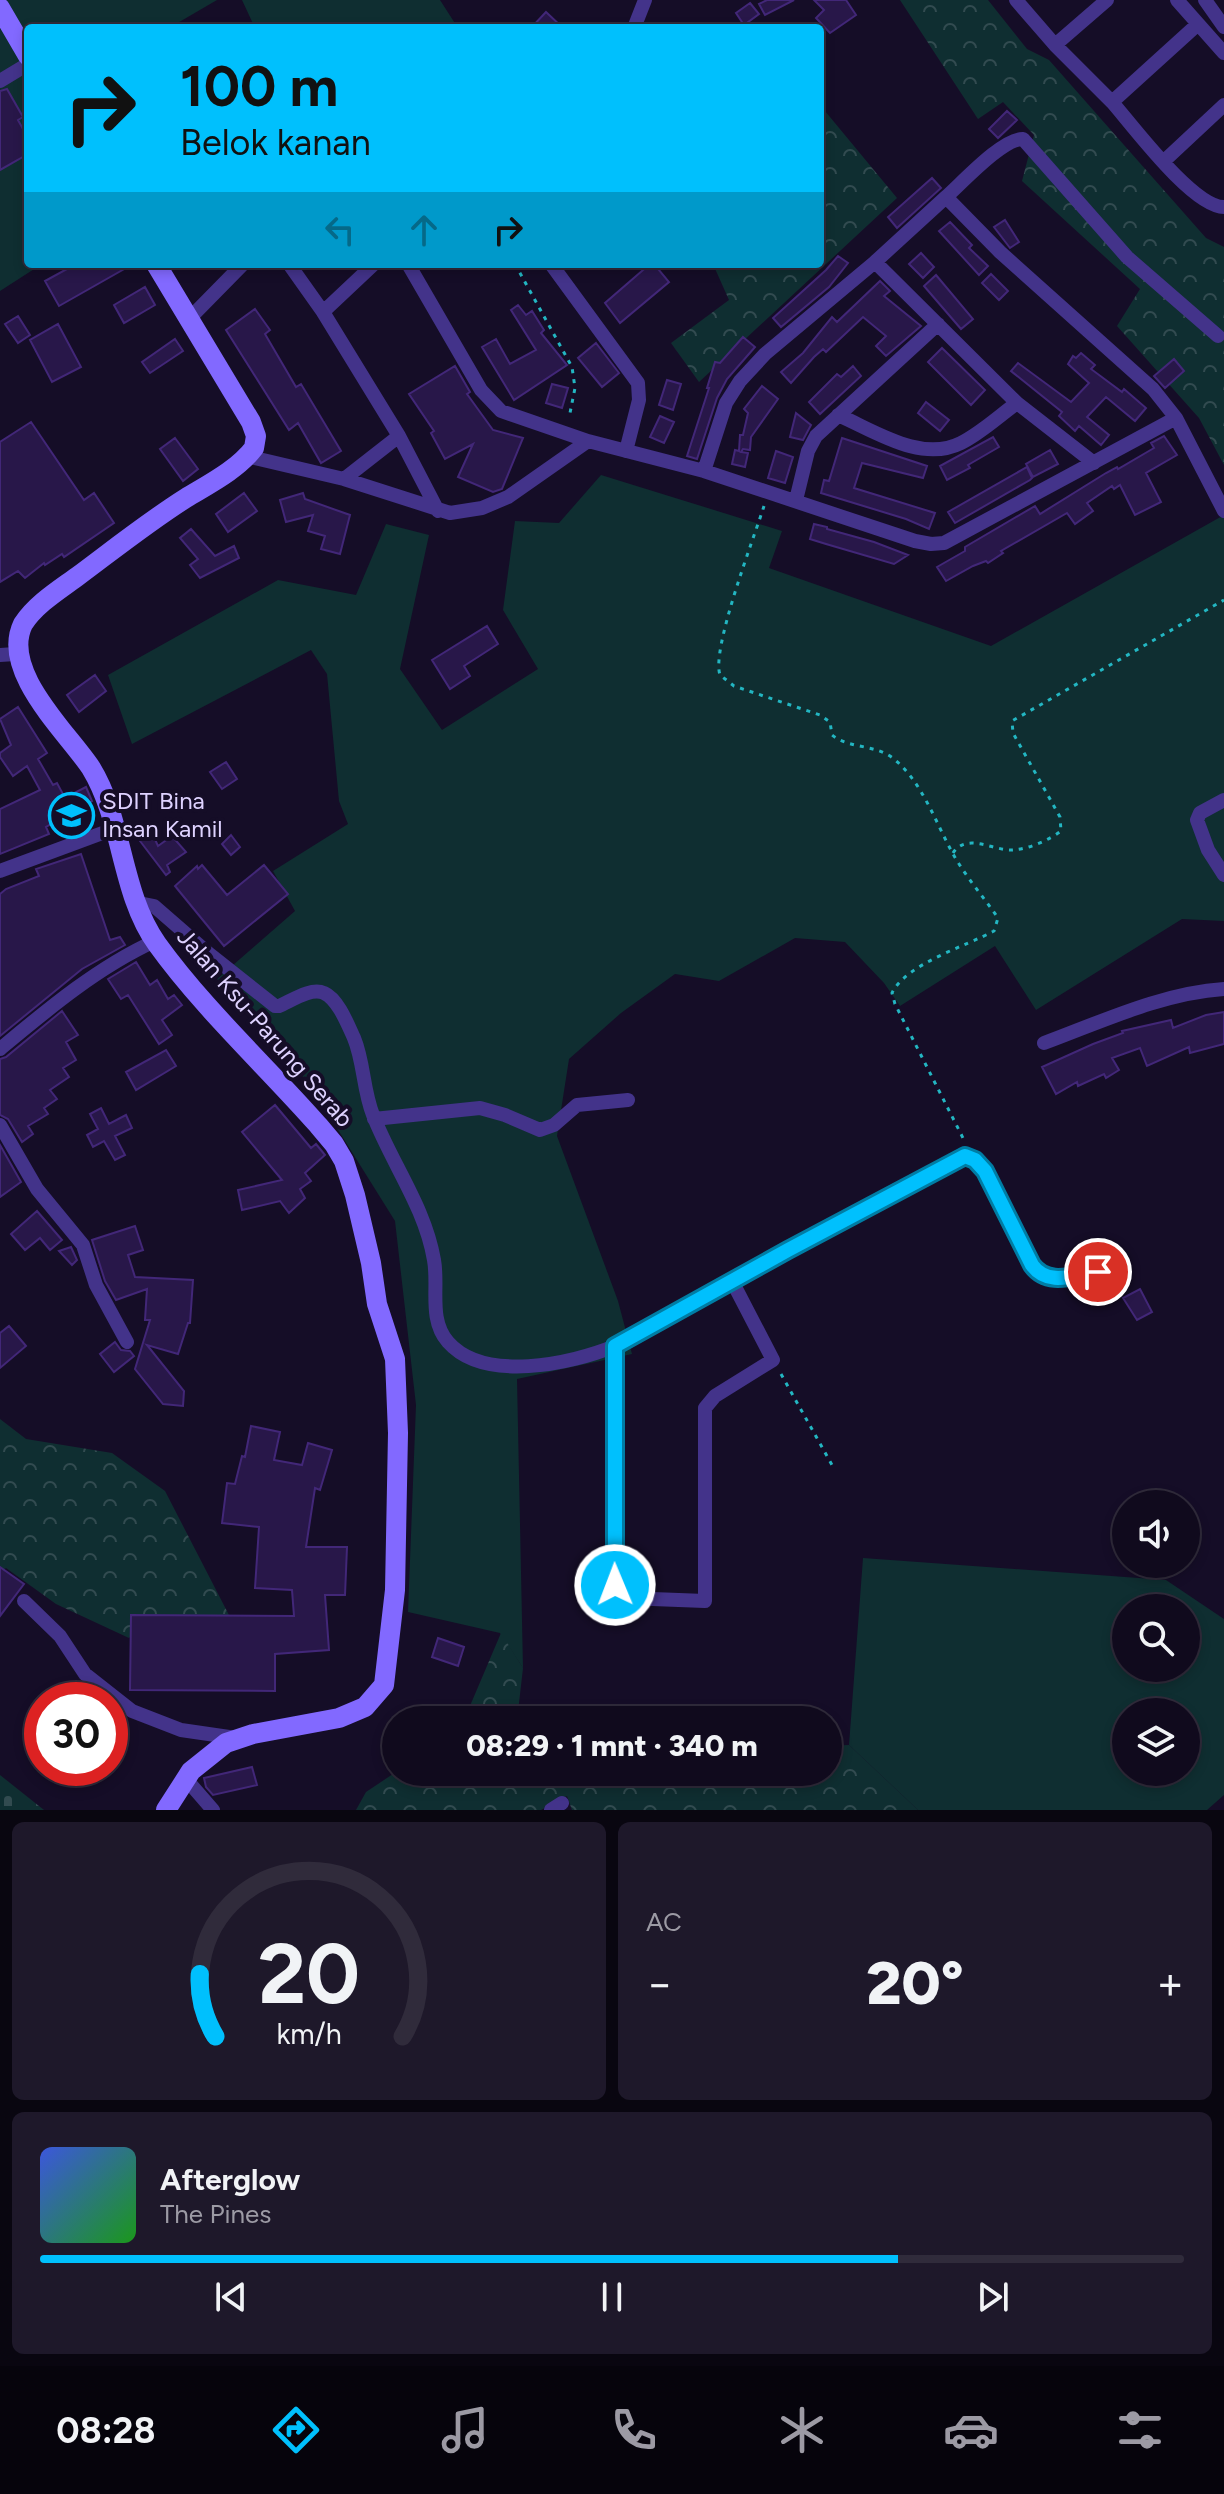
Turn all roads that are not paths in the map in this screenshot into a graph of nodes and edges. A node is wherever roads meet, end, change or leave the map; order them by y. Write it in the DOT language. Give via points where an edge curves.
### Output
graph roads {
  1 [pos="645,0"];
  2 [pos="1016,0"];
  3 [pos="1107,0"];
  4 [pos="1177,0"];
  5 [pos="1205,0"];
  6 [pos="0,8"];
  7 [pos="636,24"];
  8 [pos="1198,24"];
  9 [pos="1224,27"];
  10 [pos="1055,45"];
  11 [pos="24,49"];
  12 [pos="1224,53"];
  13 [pos="24,66"];
  14 [pos="0,81"];
  15 [pos="1112,102"];
  16 [pos="1224,105"];
  17 [pos="1163,162"];
  18 [pos="946,197"];
  19 [pos="1224,207"];
  20 [pos="875,262"];
  21 [pos="158,268"];
  22 [pos="239,268"];
  23 [pos="292,268"];
  24 [pos="370,268"];
  25 [pos="410,268"];
  26 [pos="554,268"];
  27 [pos="323,312"];
  28 [pos="189,319"];
  29 [pos="938,324"];
  30 [pos="1218,336"];
  31 [pos="1017,403"];
  32 [pos="838,415"];
  33 [pos="1176,418"];
  34 [pos="399,436"];
  35 [pos="588,441"];
  36 [pos="626,451"];
  37 [pos="246,456"];
  38 [pos="1094,463"];
  39 [pos="704,471"];
  40 [pos="344,479"];
  41 [pos="796,500"];
  42 [pos="438,511"];
  43 [pos="1224,511"];
  44 [pos="7,654"];
  45 [pos="1224,800"];
  46 [pos="116,828"];
  47 [pos="0,871"];
  48 [pos="1224,875"];
  49 [pos="139,907"];
  50 [pos="155,941"];
  51 [pos="1224,989"];
  52 [pos="1044,1043"];
  53 [pos="0,1049"];
  54 [pos="628,1100"];
  55 [pos="374,1119"];
  56 [pos="0,1125"];
  57 [pos="1122,1268"];
  58 [pos="732,1281"];
  59 [pos="127,1342"];
  60 [pos="615,1346"];
  61 [pos="24,1601"];
  62 [pos="238,1738"];
  63 [pos="186,1779"];
  64 [pos="166,1810"];
  65 [pos="213,1810"];
  1 -- 7 [label="street"];
  2 -- 10 [label="street"];
  3 -- 10 [label="street"];
  4 -- 8 [label="street"];
  5 -- 9 [label="street"];
  6 -- 11 [label="street"];
  8 -- 12 [label="street"];
  8 -- 15 [label="street"];
  10 -- 15 [label="street"];
  13 -- 14 [label="street"];
  15 -- 17 [label="street"];
  16 -- 17 [label="street"];
  17 -- 19 [label="street" via="1202,200"];
  18 -- 20 [label="street"];
  18 -- 30 [label="street" via="998,151 1023,139 1127,257"];
  18 -- 33 [label="street" via="1153,389"];
  20 -- 29 [label="street"];
  20 -- 39 [label="street" via="740,381 726,403"];
  21 -- 28 [label="street"];
  22 -- 28 [label="street"];
  23 -- 27 [label="street"];
  24 -- 27 [label="street"];
  25 -- 35 [label="street" via="486,397 501,411"];
  26 -- 36 [label="street" via="638,383"];
  27 -- 34 [label="street"];
  28 -- 37 [label="street" via="255,430 254,448"];
  29 -- 31 [label="street"];
  29 -- 32 [label="street"];
  31 -- 32 [label="street" via="969,438 938,450 905,444"];
  31 -- 38 [label="street"];
  32 -- 41 [label="street" via="811,444"];
  33 -- 38 [label="street"];
  33 -- 43 [label="street"];
  34 -- 40 [label="street"];
  34 -- 42 [label="street"];
  35 -- 36 [label="street"];
  35 -- 42 [label="street" via="508,497 482,508"];
  36 -- 39 [label="street"];
  37 -- 40 [label="street"];
  37 -- 44 [label="street, Jalan Ksu-Parung Serab" via="35,609"];
  38 -- 41 [label="street" via="936,544"];
  39 -- 41 [label="street"];
  40 -- 42 [label="street"];
  44 -- 46 [label="street, Jalan Ksu-Parung Serab" via="92,771"];
  45 -- 48 [label="street" via="1197,820"];
  46 -- 47 [label="street"];
  46 -- 49 [label="street, Jalan Ksu-Parung Serab"];
  49 -- 50 [label="street, Jalan Ksu-Parung Serab"];
  49 -- 55 [label="street" via="154,906 275,1006 315,991 332,999 355,1040"];
  50 -- 53 [label="street" via="85,983"];
  50 -- 62 [label="street, Jalan Ksu-Parung Serab" via="334,1144 365,1231 377,1304 395,1359 395,1590 384,1685 365,1707 339,1718"];
  51 -- 52 [label="street" via="1127,1012"];
  54 -- 55 [label="street" via="577,1105 540,1130 480,1108"];
  55 -- 60 [label="street" via="424,1225 434,1261 437,1323 448,1342 473,1359 507,1365 563,1363"];
  56 -- 59 [label="street" via="37,1189 83,1245 96,1285"];
  57 -- 58 [label="street" via="1044,1278 1032,1265 985,1171 965,1156"];
  58 -- 60 [label="street"];
  58 -- 60 [label="street" via="773,1360 715,1396 705,1408 705,1601 626,1598 618,1593"];
  61 -- 62 [label="street" via="60,1636 85,1674 132,1711 181,1730"];
  62 -- 63 [label="street, Jalan Ksu-Parung Serab" via="207,1756"];
  63 -- 64 [label="street, Jalan Ksu-Parung Serab"];
  63 -- 65 [label="street"];
}
